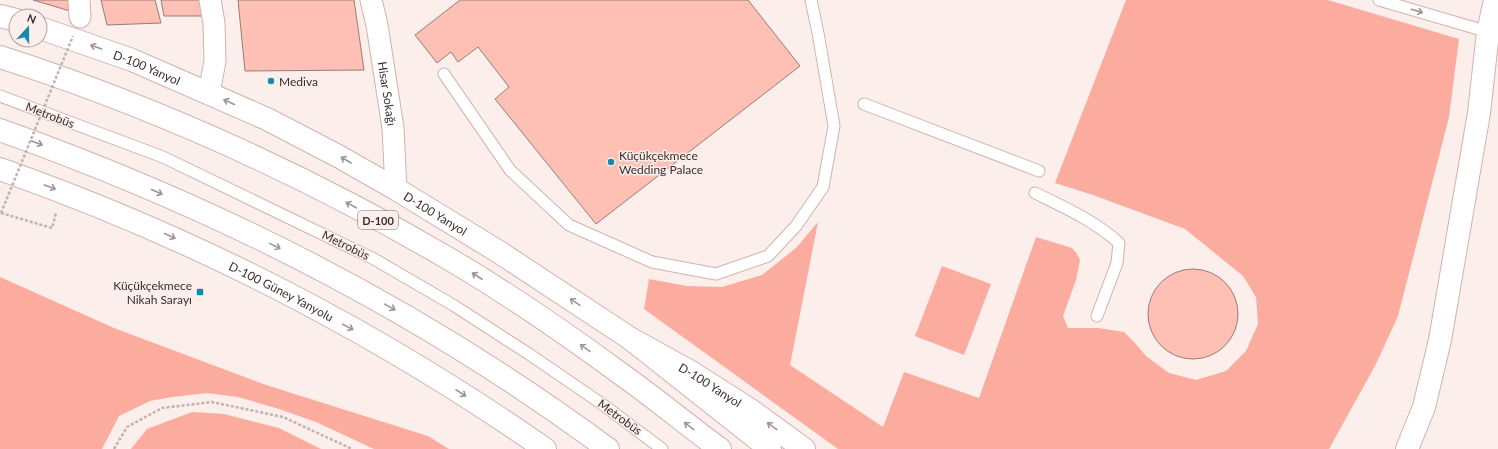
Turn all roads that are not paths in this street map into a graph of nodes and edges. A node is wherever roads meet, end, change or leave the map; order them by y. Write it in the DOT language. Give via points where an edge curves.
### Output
graph roads {
  1 [pos="210,0"];
  2 [pos="371,0"];
  3 [pos="811,0"];
  4 [pos="1379,0"];
  5 [pos="1495,0"];
  6 [pos="48,31"];
  7 [pos="1493,34"];
  8 [pos="0,57"];
  9 [pos="444,74"];
  10 [pos="209,94"];
  11 [pos="0,96"];
  12 [pos="864,104"];
  13 [pos="0,130"];
  14 [pos="0,169"];
  15 [pos="1039,171"];
  16 [pos="396,189"];
  17 [pos="1035,194"];
  18 [pos="1097,316"];
  19 [pos="631,339"];
  20 [pos="546,449"];
  21 [pos="608,449"];
  22 [pos="662,449"];
  23 [pos="720,449"];
  24 [pos="770,449"];
  25 [pos="804,449"];
  26 [pos="1407,449"];
  1 -- 10 [label="street" via="214,23 215,61"];
  2 -- 16 [label="street, Hisar Sokağı" via="393,128"];
  3 -- 9 [label="lane" via="834,126 823,186 796,226 768,256 716,274 652,262 569,226 510,170"];
  4 -- 7 [label="lane, one-way"];
  5 -- 7 [label="main road"];
  10 -- 6 [label="main road, D-100 Yanyol, one-way" via="132,60"];
  7 -- 26 [label="main road" via="1440,340 1424,407"];
  23 -- 8 [label="main road, D-100, one-way" via="540,317 456,263 382,222 323,190 195,129 113,96"];
  16 -- 10 [label="main road, D-100 Yanyol, one-way" via="267,119"];
  11 -- 22 [label="lane, Metrobüs" via="163,158 374,259 453,305 529,354"];
  12 -- 15 [label="lane"];
  13 -- 21 [label="main road, one-way" via="111,172 216,218 349,284 486,364"];
  14 -- 20 [label="main road, D-100 Güney Yanyolu, one-way" via="62,191 160,232 270,285 445,382"];
  19 -- 16 [label="main road, D-100 Yanyol, one-way" via="499,252"];
  17 -- 18 [label="lane" via="1106,231 1119,243 1117,263"];
  19 -- 24 [label="main road"];
  25 -- 19 [label="main road, D-100 Yanyol, one-way" via="749,409 691,372"];
}
